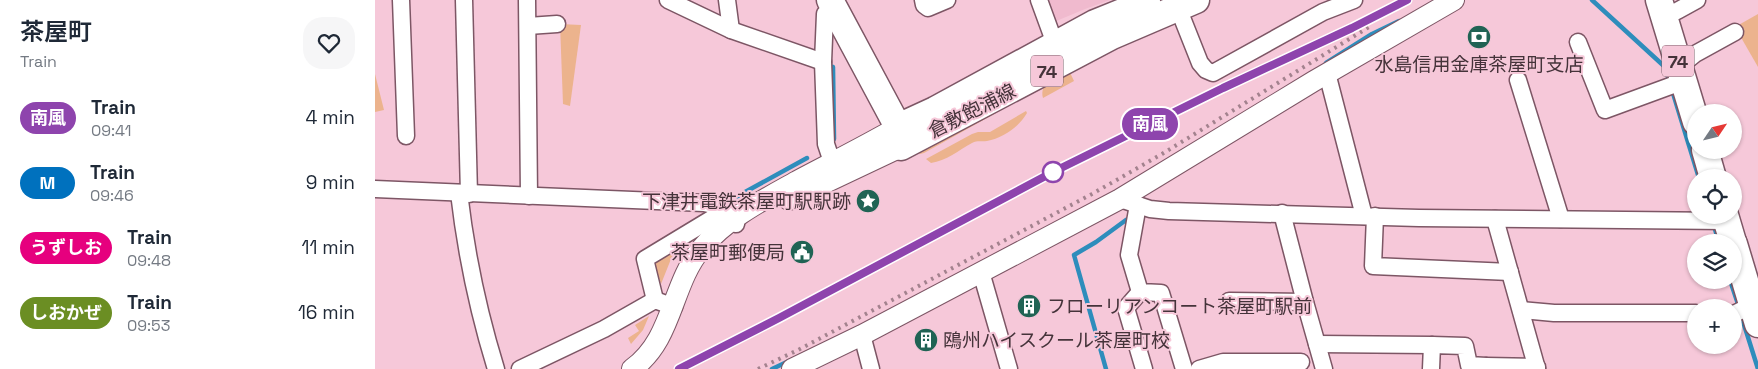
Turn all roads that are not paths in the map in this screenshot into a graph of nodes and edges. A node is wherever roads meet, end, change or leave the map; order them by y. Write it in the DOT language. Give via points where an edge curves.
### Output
graph roads {
  1 [pos="401,0"];
  2 [pos="464,0"];
  3 [pos="527,0"];
  4 [pos="668,0"];
  5 [pos="727,0"];
  6 [pos="923,0"];
  7 [pos="947,0"];
  8 [pos="1039,0"];
  9 [pos="1354,0"];
  10 [pos="1454,0"];
  11 [pos="1697,0"];
  12 [pos="1176,2"];
  13 [pos="832,5"];
  14 [pos="1320,6"];
  15 [pos="1661,7"];
  16 [pos="557,24"];
  17 [pos="527,26"];
  18 [pos="731,30"];
  19 [pos="1735,32"];
  20 [pos="1579,42"];
  21 [pos="1058,54"];
  22 [pos="823,62"];
  23 [pos="1327,73"];
  24 [pos="1518,80"];
  25 [pos="1676,80"];
  26 [pos="1024,84"];
  27 [pos="1687,104"];
  28 [pos="943,105"];
  29 [pos="406,136"];
  30 [pos="900,137"];
  31 [pos="832,162"];
  32 [pos="375,189"];
  33 [pos="464,193"];
  34 [pos="529,196"];
  35 [pos="1129,202"];
  36 [pos="1369,216"];
  37 [pos="1284,218"];
  38 [pos="1495,219"];
  39 [pos="1561,220"];
  40 [pos="728,222"];
  41 [pos="1724,227"];
  42 [pos="1751,270"];
  43 [pos="981,272"];
  44 [pos="1510,272"];
  45 [pos="1140,292"];
  46 [pos="1229,301"];
  47 [pos="1305,302"];
  48 [pos="664,303"];
  49 [pos="1521,310"];
  50 [pos="1687,313"];
  51 [pos="1745,313"];
  52 [pos="862,334"];
  53 [pos="1317,344"];
  54 [pos="1432,345"];
  55 [pos="1301,362"];
  56 [pos="1533,367"];
  57 [pos="1486,368"];
  58 [pos="496,369"];
  59 [pos="520,369"];
  60 [pos="632,369"];
  61 [pos="792,369"];
  62 [pos="871,369"];
  63 [pos="1009,369"];
  64 [pos="1144,369"];
  65 [pos="1184,369"];
  66 [pos="1199,369"];
  67 [pos="1324,369"];
  68 [pos="1431,369"];
  1 -- 29 [label="street"];
  2 -- 33 [label="street"];
  3 -- 17 [label="street"];
  4 -- 18 [label="street"];
  5 -- 18 [label="street"];
  6 -- 7 [label="street" via="929,8"];
  8 -- 21 [label="street"];
  9 -- 14 [label="street"];
  10 -- 23 [label="street"];
  11 -- 15 [label="street" via="1677,12"];
  12 -- 14 [label="street" via="1200,63 1213,73"];
  12 -- 21 [label="main road, 倉敷飽浦線 / 74" via="1112,36"];
  12 -- 21 [label="main road, 倉敷飽浦線 / 74" via="1111,28 1095,23"];
  13 -- 22 [label="street" via="825,14"];
  13 -- 30 [label="main road, 倉敷飽浦線"];
  15 -- 25 [label="main road, 74"];
  16 -- 17 [label="street"];
  17 -- 34 [label="street"];
  18 -- 22 [label="street"];
  19 -- 25 [label="street" via="1695,54"];
  20 -- 25 [label="street" via="1605,110"];
  21 -- 26 [label="main road, 倉敷飽浦線 / 74"];
  21 -- 28 [label="main road, 倉敷飽浦線 / 74"];
  22 -- 31 [label="street" via="826,144"];
  23 -- 35 [label="street"];
  23 -- 36 [label="street"];
  24 -- 39 [label="street"];
  25 -- 27 [label="main road, 74"];
  26 -- 28 [label="main road" via="1014,80 1004,82 966,100"];
  26 -- 30 [label="main road, 倉敷飽浦線 / 74" via="999,97 975,102"];
  28 -- 30 [label="main road, 倉敷飽浦線 / 74"];
  30 -- 31 [label="street"];
  30 -- 40 [label="street"];
  31 -- 40 [label="street"];
  32 -- 33 [label="street"];
  33 -- 34 [label="street"];
  33 -- 58 [label="street" via="471,275"];
  34 -- 40 [label="street" via="704,203 719,206"];
  35 -- 37 [label="street" via="1169,211"];
  35 -- 43 [label="street"];
  35 -- 45 [label="street" via="1129,255"];
  36 -- 37 [label="street"];
  36 -- 38 [label="street"];
  36 -- 44 [label="street" via="1373,266"];
  37 -- 47 [label="street"];
  38 -- 39 [label="street"];
  38 -- 44 [label="street"];
  39 -- 41 [label="street"];
  40 -- 48 [label="street" via="701,249"];
  40 -- 48 [label="street" via="645,259"];
  41 -- 42 [label="main road"];
  42 -- 51 [label="main road"];
  43 -- 52 [label="street"];
  43 -- 63 [label="street"];
  44 -- 49 [label="street"];
  45 -- 64 [label="street" via="1126,308"];
  45 -- 65 [label="street" via="1161,293"];
  46 -- 47 [label="street"];
  47 -- 53 [label="street"];
  48 -- 59 [label="street"];
  48 -- 60 [label="street" via="665,328 647,356"];
  49 -- 50 [label="street"];
  49 -- 56 [label="street"];
  52 -- 61 [label="street"];
  52 -- 62 [label="street"];
  53 -- 54 [label="street"];
  53 -- 67 [label="street"];
  54 -- 57 [label="street" via="1465,346 1469,365"];
  54 -- 68 [label="street"];
  55 -- 66 [label="street" via="1223,362"];
  56 -- 57 [label="street"];
}
